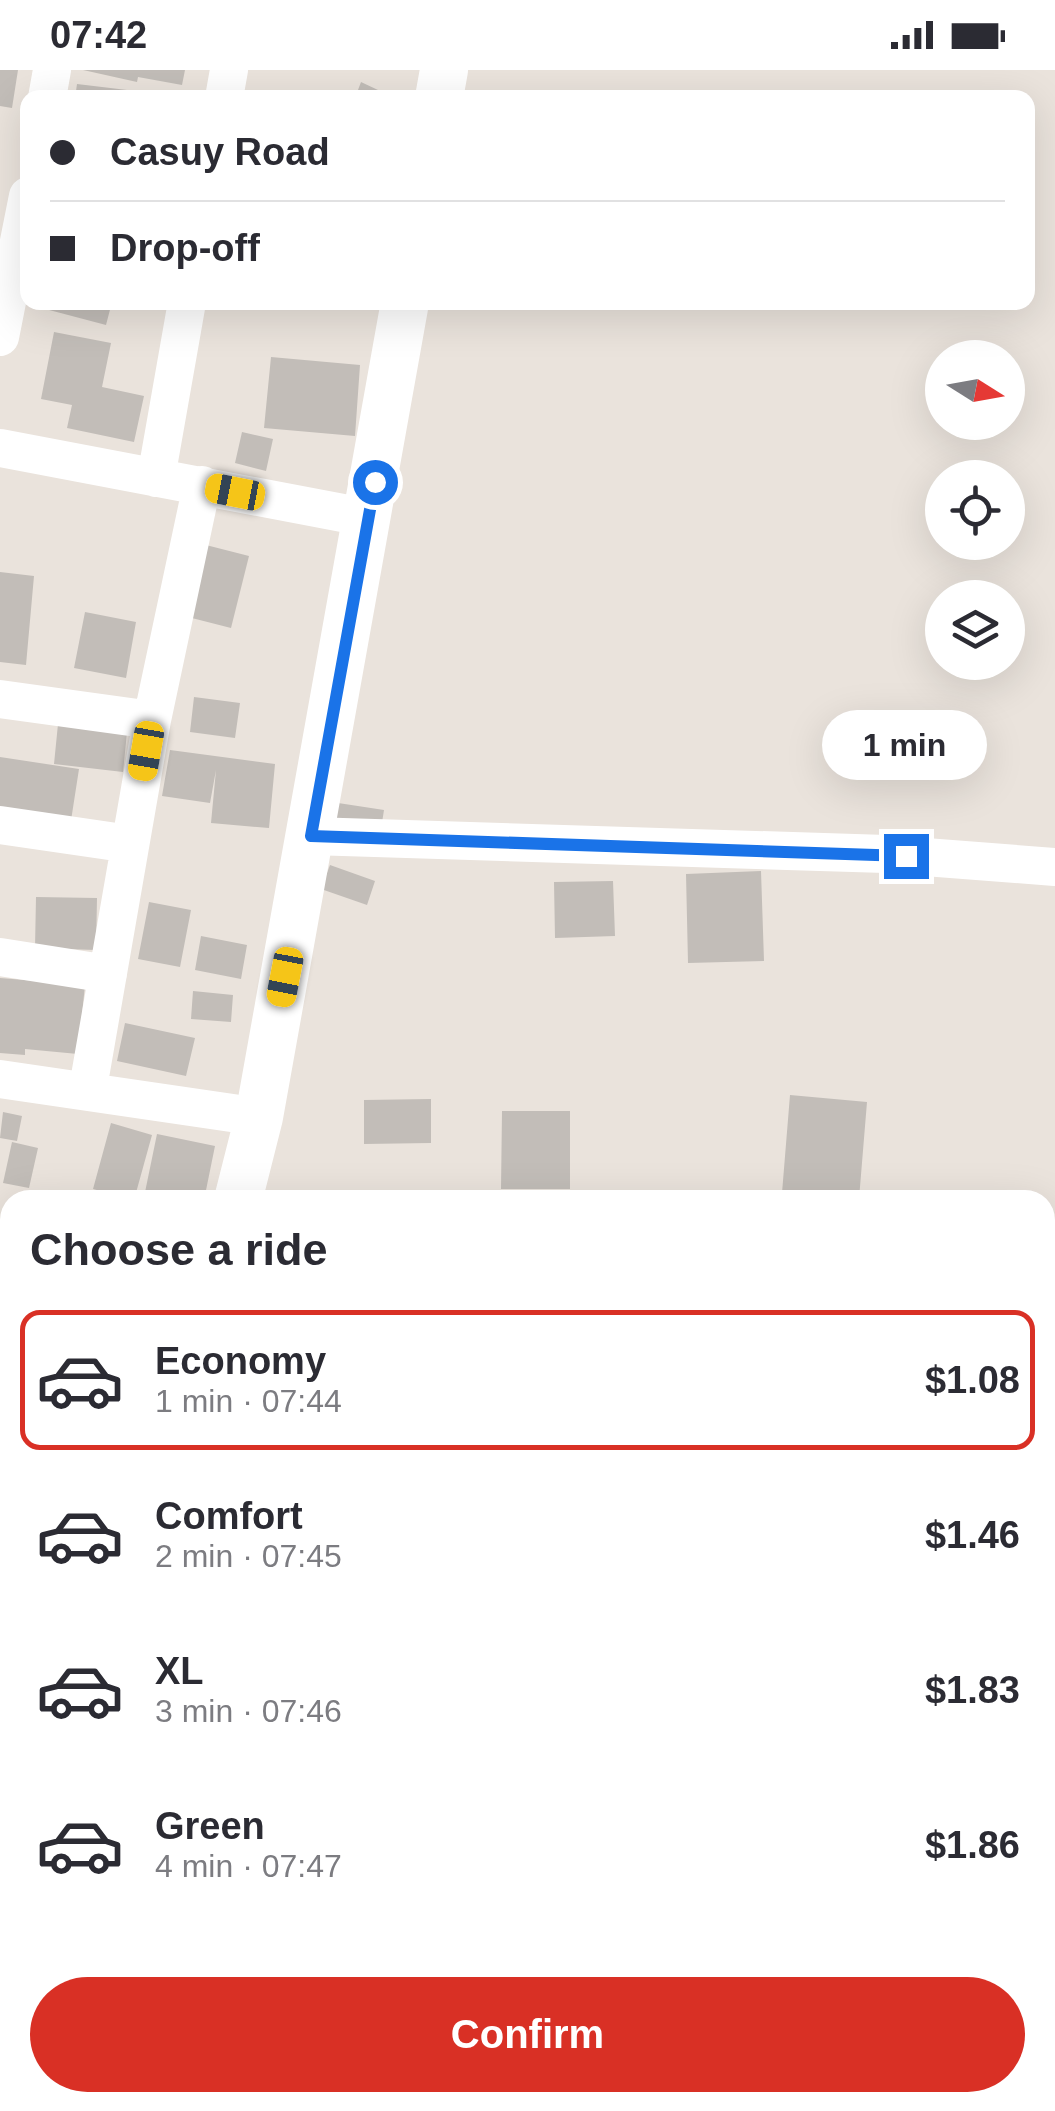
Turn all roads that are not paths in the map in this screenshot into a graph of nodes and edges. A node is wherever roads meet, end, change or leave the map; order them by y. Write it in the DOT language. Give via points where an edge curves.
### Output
graph roads {
  1 [pos="20,236"];
  2 [pos="187,310"];
  3 [pos="404,310"];
  4 [pos="0,337"];
  5 [pos="0,448"];
  6 [pos="156,478"];
  7 [pos="202,485"];
  8 [pos="369,518"];
  9 [pos="0,698"];
  10 [pos="152,720"];
  11 [pos="0,824"];
  12 [pos="311,836"];
  13 [pos="130,844"];
  14 [pos="1055,866"];
  15 [pos="0,958"];
  16 [pos="108,974"];
  17 [pos="0,1079"];
  18 [pos="88,1088"];
  19 [pos="259,1117"];
  20 [pos="241,1190"];
  1 -- 4 [label="street"];
  2 -- 6 [label="street"];
  3 -- 8 [label="street"];
  5 -- 6 [label="street"];
  6 -- 7 [label="street"];
  7 -- 8 [label="street"];
  7 -- 10 [label="street"];
  8 -- 12 [label="street"];
  9 -- 10 [label="street"];
  10 -- 13 [label="street"];
  11 -- 13 [label="street"];
  12 -- 14 [label="street" via="886,854"];
  12 -- 19 [label="street"];
  13 -- 16 [label="street"];
  15 -- 16 [label="street"];
  16 -- 18 [label="street"];
  17 -- 18 [label="street"];
  18 -- 19 [label="street"];
  19 -- 20 [label="street"];
}
